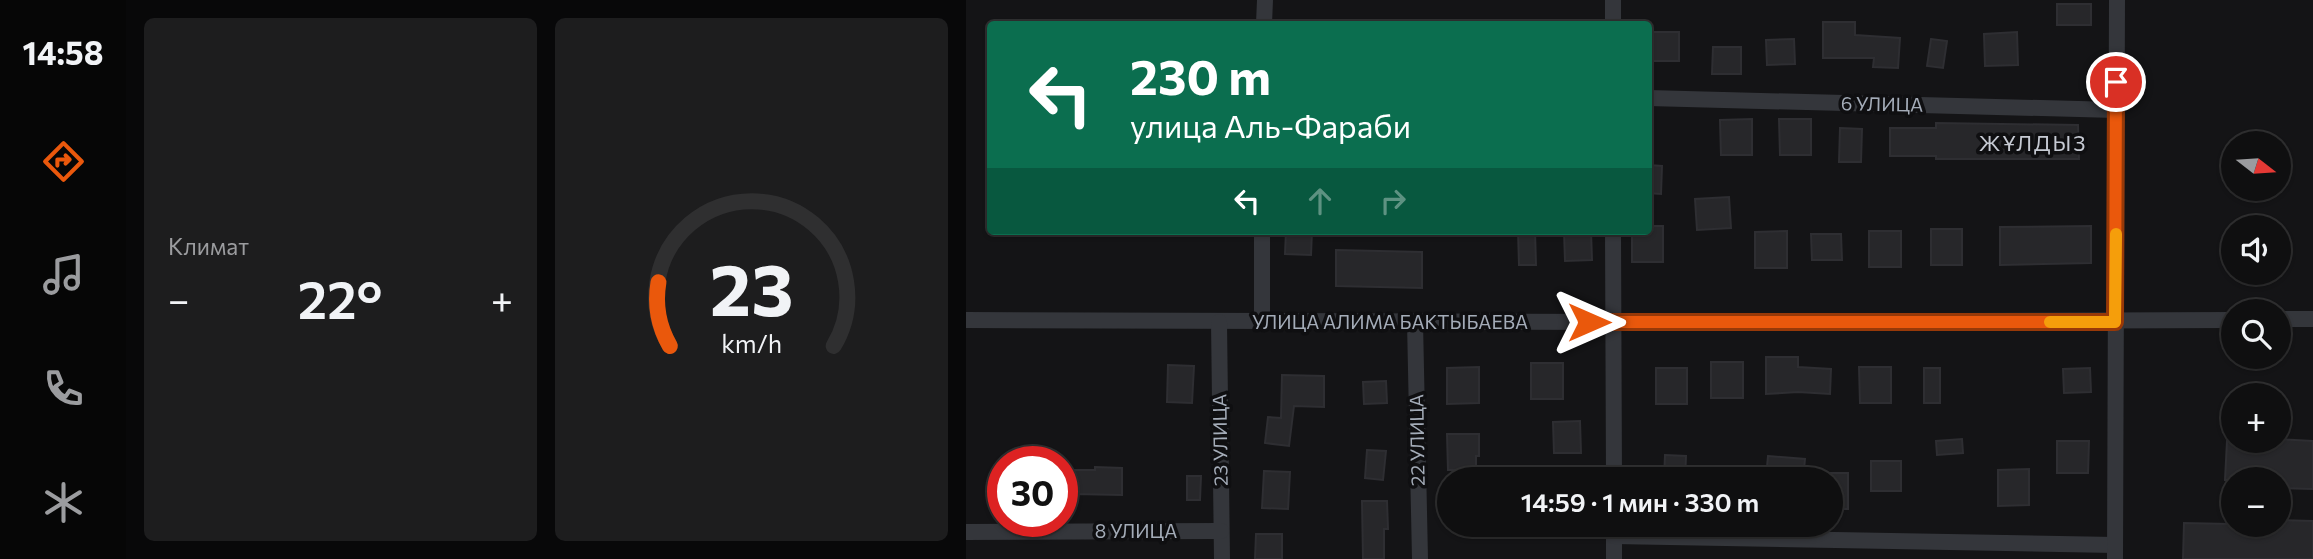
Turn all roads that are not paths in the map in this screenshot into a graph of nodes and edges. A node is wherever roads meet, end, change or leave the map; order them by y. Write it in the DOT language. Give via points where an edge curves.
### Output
graph roads {
  1 [pos="1265,0"];
  2 [pos="1613,0"];
  3 [pos="2117,0"];
  4 [pos="1264,21"];
  5 [pos="1613,21"];
  6 [pos="1652,98"];
  7 [pos="2116,110"];
  8 [pos="1262,235"];
  9 [pos="1614,235"];
  10 [pos="2291,319"];
  11 [pos="2313,319"];
  12 [pos="966,320"];
  13 [pos="2221,320"];
  14 [pos="1219,322"];
  15 [pos="1262,322"];
  16 [pos="1415,322"];
  17 [pos="1614,322"];
  18 [pos="2115,322"];
  19 [pos="1614,467"];
  20 [pos="1221,531"];
  21 [pos="966,532"];
  22 [pos="1614,537"];
  23 [pos="1757,537"];
  24 [pos="2115,552"];
  25 [pos="1222,559"];
  26 [pos="1420,559"];
  27 [pos="1614,559"];
  1 -- 4 [label="street"];
  2 -- 5 [label="street"];
  3 -- 7 [label="street"];
  6 -- 7 [label="street, 6 УЛИЦА"];
  7 -- 18 [label="street"];
  8 -- 15 [label="street"];
  9 -- 17 [label="street"];
  10 -- 11 [label="street"];
  12 -- 14 [label="street, УЛИЦА АЛИМА БАКТЫБАЕВА"];
  13 -- 18 [label="street, УЛИЦА АЛИМА БАКТЫБАЕВА"];
  14 -- 15 [label="street, УЛИЦА АЛИМА БАКТЫБАЕВА"];
  14 -- 20 [label="street, 23 УЛИЦА"];
  15 -- 16 [label="street, УЛИЦА АЛИМА БАКТЫБАЕВА"];
  16 -- 17 [label="street, УЛИЦА АЛИМА БАКТЫБАЕВА"];
  16 -- 26 [label="street, 22 УЛИЦА"];
  17 -- 18 [label="street, УЛИЦА АЛИМА БАКТЫБАЕВА"];
  17 -- 19 [label="street"];
  18 -- 24 [label="street"];
  20 -- 21 [label="street, 8 УЛИЦА"];
  20 -- 25 [label="street, 23 УЛИЦА"];
  22 -- 27 [label="street"];
  23 -- 24 [label="street"];
}
